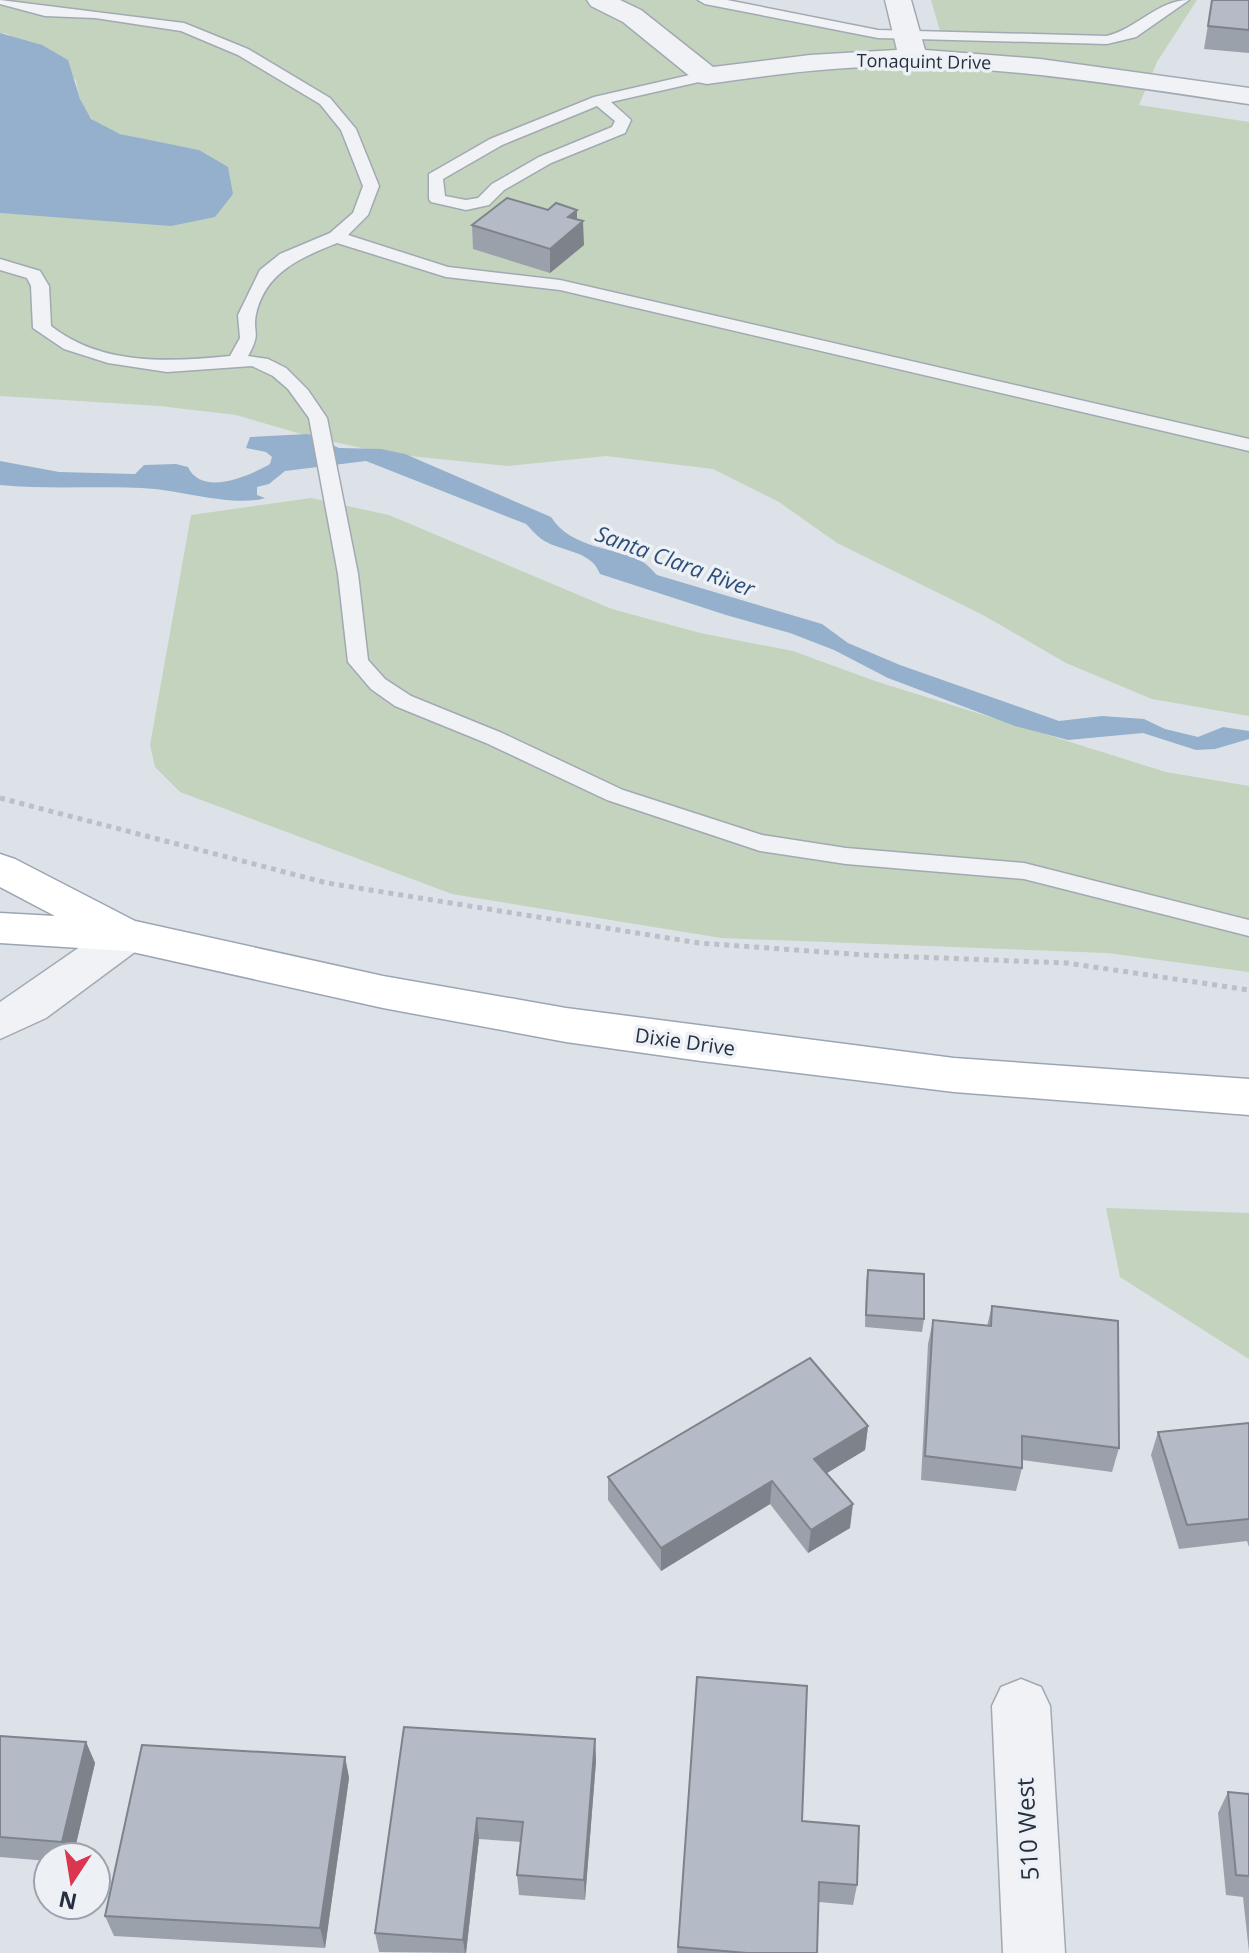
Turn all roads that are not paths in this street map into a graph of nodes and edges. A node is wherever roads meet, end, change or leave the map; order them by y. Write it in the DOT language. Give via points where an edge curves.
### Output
graph roads {
  1 [pos="2,0"];
  2 [pos="114,0"];
  3 [pos="600,0"];
  4 [pos="705,0"];
  5 [pos="898,0"];
  6 [pos="1182,0"];
  7 [pos="184,27"];
  8 [pos="911,47"];
  9 [pos="707,76"];
  10 [pos="1249,96"];
  11 [pos="599,100"];
  12 [pos="336,237"];
  13 [pos="0,264"];
  14 [pos="236,361"];
  15 [pos="1249,445"];
  16 [pos="0,869"];
  17 [pos="0,928"];
  18 [pos="1249,928"];
  19 [pos="128,935"];
  20 [pos="0,1022"];
  21 [pos="1249,1097"];
  22 [pos="1021,1706"];
  23 [pos="1034,1953"];
  1 -- 7 [label="lane" via="45,12"];
  2 -- 7 [label="lane"];
  3 -- 9 [label="street" via="632,16"];
  4 -- 8 [label="lane" via="878,34"];
  5 -- 8 [label="street"];
  6 -- 8 [label="lane" via="1131,34 1107,40"];
  7 -- 12 [label="lane" via="243,52 325,101 348,129 371,186 360,215"];
  8 -- 9 [label="street, Tonaquint Drive"];
  8 -- 10 [label="street, Tonaquint Drive"];
  9 -- 11 [label="lane, Tonaquint Drive"];
  11 -- 11 [label="lane, Tonaquint Drive" via="496,142 435,177 437,199 466,205 483,202 498,187 545,160 619,130 623,120"];
  12 -- 14 [label="lane" via="286,258 266,274 247,315 249,338"];
  12 -- 15 [label="lane" via="446,272 560,285"];
  13 -- 14 [label="lane" via="34,275 40,286 42,328 68,346 179,368"];
  14 -- 18 [label="lane" via="262,363 279,372 306,397 318,418 358,662 403,701 615,795 760,843 1024,871"];
  16 -- 19 [label="main road, Dixie Drive"];
  17 -- 19 [label="main road, Dixie Drive"];
  19 -- 20 [label="street" via="41,999"];
  19 -- 21 [label="main road, Dixie Drive" via="383,992 641,1036 954,1075"];
  22 -- 23 [label="street, 510 West"];
}
